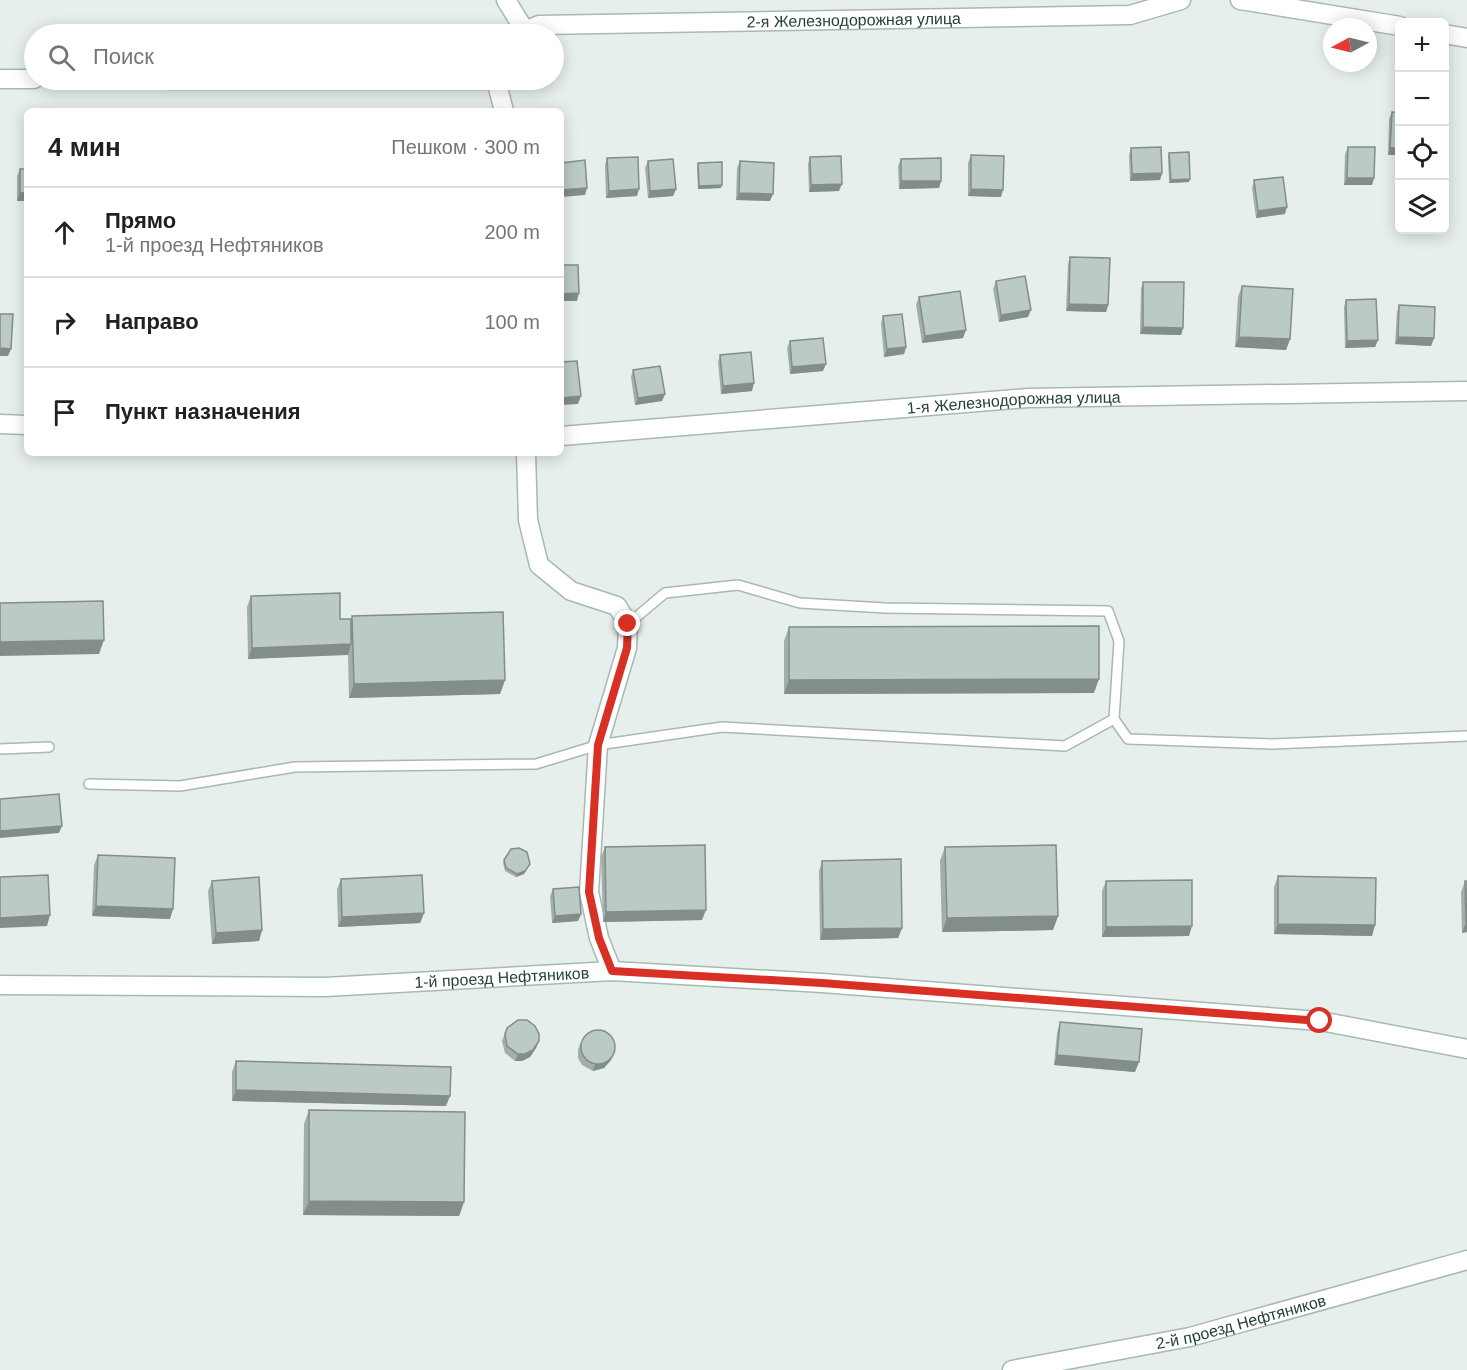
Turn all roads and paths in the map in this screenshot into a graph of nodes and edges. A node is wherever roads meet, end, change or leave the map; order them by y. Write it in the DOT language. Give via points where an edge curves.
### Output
graph roads {
  1 [pos="506,0"];
  2 [pos="1181,0"];
  3 [pos="1240,0"];
  4 [pos="519,24"];
  5 [pos="564,25"];
  6 [pos="1395,26"];
  7 [pos="1449,35"];
  8 [pos="1467,38"];
  9 [pos="0,79"];
  10 [pos="24,79"];
  11 [pos="498,90"];
  12 [pos="503,108"];
  13 [pos="1467,390"];
  14 [pos="0,424"];
  15 [pos="24,425"];
  16 [pos="564,436"];
  17 [pos="526,456"];
  18 [pos="628,624"];
  19 [pos="1114,719"];
  20 [pos="1467,736"];
  21 [pos="598,745"];
  22 [pos="49,747"];
  23 [pos="0,749"];
  24 [pos="89,784"];
  25 [pos="612,971"];
  26 [pos="0,985"];
  27 [pos="1467,1049"];
  28 [pos="1467,1260"];
  29 [pos="1012,1370"];
  1 -- 4 [label="street"];
  2 -- 5 [label="street, 2-я Железнодорожная улица" via="1130,15"];
  3 -- 6 [label="street"];
  7 -- 8 [label="street"];
  9 -- 10 [label="street"];
  11 -- 12 [label="street"];
  13 -- 16 [label="street, 1-я Железнодорожная улица" via="1028,398"];
  14 -- 15 [label="street"];
  17 -- 18 [label="street" via="528,520 538,565 571,591 617,606"];
  18 -- 19 [label="lane" via="665,593 738,585 800,603 1108,612 1119,641"];
  18 -- 21 [label="street" via="627,648"];
  19 -- 20 [label="lane" via="1128,739 1272,744"];
  19 -- 21 [label="lane" via="1065,746 722,727"];
  21 -- 24 [label="lane" via="536,764 295,767 180,786"];
  21 -- 25 [label="street" via="589,892 599,938"];
  22 -- 23 [label="lane"];
  25 -- 26 [label="street, 1-й проезд Нефтяников" via="325,987"];
  25 -- 27 [label="street, 1-й проезд Нефтяников" via="1320,1021"];
  28 -- 29 [label="street, 2-й проезд Нефтяников" via="1191,1336"];
}
